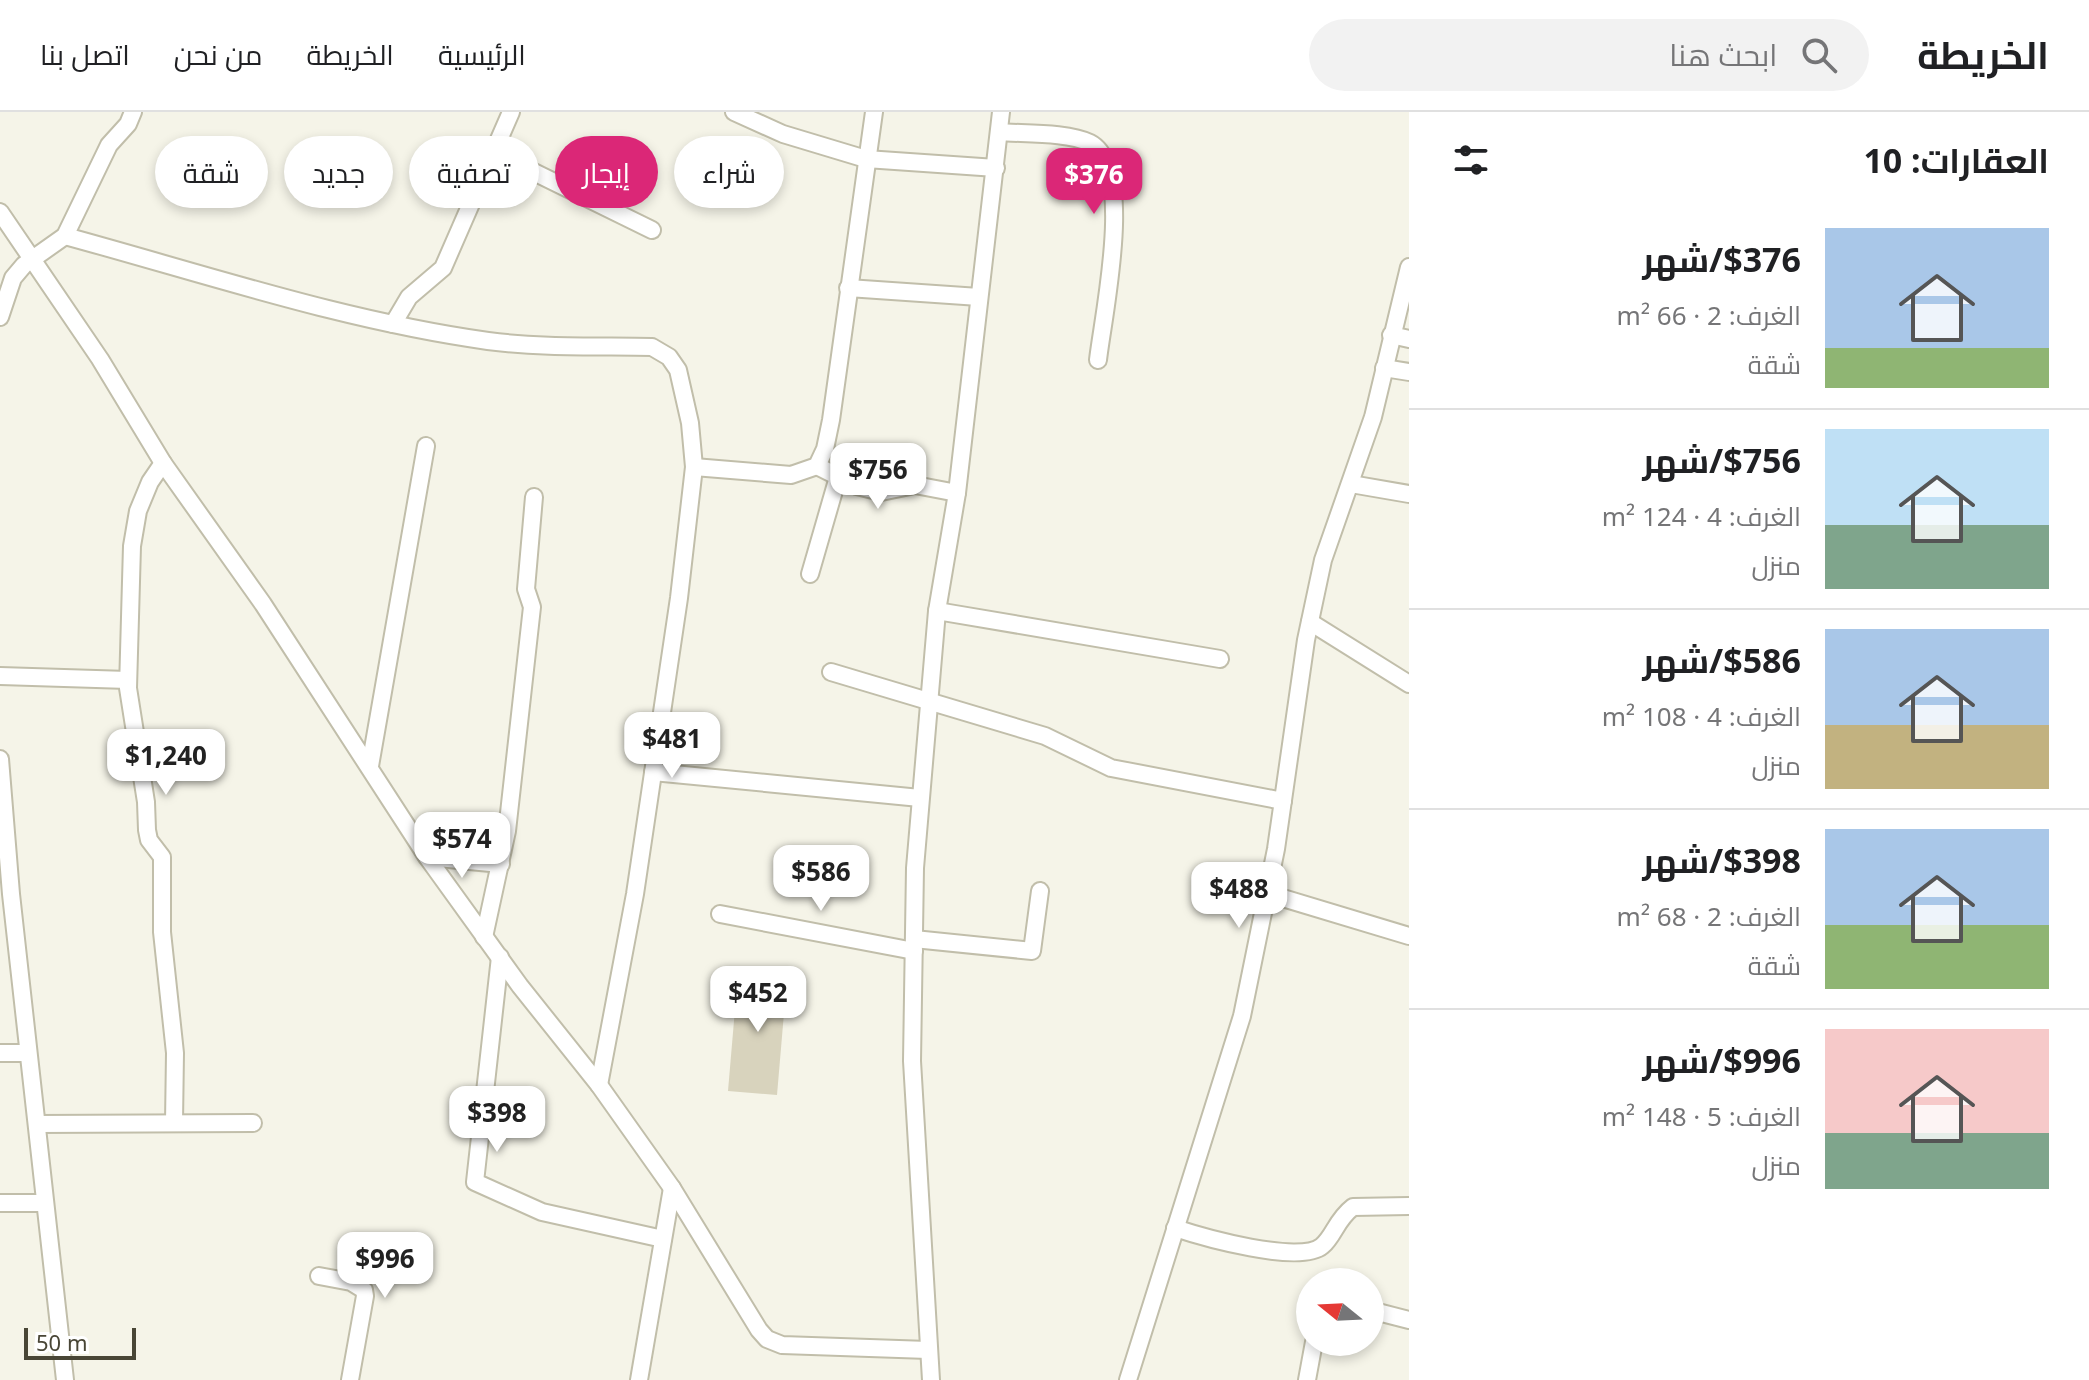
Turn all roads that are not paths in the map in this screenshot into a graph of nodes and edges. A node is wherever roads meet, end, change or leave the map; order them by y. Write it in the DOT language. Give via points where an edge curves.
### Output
graph roads {
  1 [pos="133,112"];
  2 [pos="511,112"];
  3 [pos="734,112"];
  4 [pos="874,112"];
  5 [pos="1001,112"];
  6 [pos="999,132"];
  7 [pos="500,136"];
  8 [pos="866,159"];
  9 [pos="996,168"];
  10 [pos="539,175"];
  11 [pos="469,208"];
  12 [pos="0,212"];
  13 [pos="652,230"];
  14 [pos="65,236"];
  15 [pos="30,259"];
  16 [pos="1409,267"];
  17 [pos="848,288"];
  18 [pos="979,297"];
  19 [pos="0,317"];
  20 [pos="393,324"];
  21 [pos="1391,335"];
  22 [pos="1409,339"];
  23 [pos="1098,360"];
  24 [pos="1384,368"];
  25 [pos="1409,372"];
  26 [pos="426,446"];
  27 [pos="163,463"];
  28 [pos="817,466"];
  29 [pos="694,467"];
  30 [pos="838,477"];
  31 [pos="1351,484"];
  32 [pos="957,493"];
  33 [pos="1409,494"];
  34 [pos="534,497"];
  35 [pos="810,574"];
  36 [pos="937,611"];
  37 [pos="1310,622"];
  38 [pos="1220,659"];
  39 [pos="831,672"];
  40 [pos="0,676"];
  41 [pos="128,680"];
  42 [pos="1409,684"];
  43 [pos="929,700"];
  44 [pos="0,759"];
  45 [pos="370,766"];
  46 [pos="653,772"];
  47 [pos="920,798"];
  48 [pos="1283,801"];
  49 [pos="427,857"];
  50 [pos="501,864"];
  51 [pos="1040,891"];
  52 [pos="1266,893"];
  53 [pos="720,914"];
  54 [pos="1409,936"];
  55 [pos="484,937"];
  56 [pos="914,945"];
  57 [pos="500,957"];
  58 [pos="0,1053"];
  59 [pos="28,1053"];
  60 [pos="599,1085"];
  61 [pos="174,1122"];
  62 [pos="253,1123"];
  63 [pos="37,1124"];
  64 [pos="672,1188"];
  65 [pos="0,1203"];
  66 [pos="44,1203"];
  67 [pos="1409,1206"];
  68 [pos="1175,1228"];
  69 [pos="663,1239"];
  70 [pos="319,1276"];
  71 [pos="1384,1314"];
  72 [pos="1409,1320"];
  73 [pos="928,1350"];
  74 [pos="1311,1356"];
  75 [pos="65,1380"];
  76 [pos="350,1380"];
  77 [pos="639,1380"];
  78 [pos="931,1380"];
  79 [pos="1128,1380"];
  80 [pos="1307,1380"];
  1 -- 14 [label="street" via="109,145"];
  2 -- 7 [label="street"];
  3 -- 8 [label="street" via="783,134"];
  4 -- 8 [label="street"];
  5 -- 6 [label="street"];
  6 -- 9 [label="street"];
  6 -- 23 [label="street" via="1079,139 1101,151 1113,174 1112,250"];
  8 -- 9 [label="street"];
  8 -- 17 [label="street"];
  9 -- 18 [label="street"];
  10 -- 13 [label="street"];
  11 -- 20 [label="street" via="443,268 409,297"];
  12 -- 15 [label="street"];
  14 -- 15 [label="street"];
  14 -- 20 [label="street"];
  15 -- 19 [label="street" via="13,278"];
  15 -- 27 [label="street" via="100,359"];
  16 -- 21 [label="street"];
  17 -- 18 [label="street"];
  17 -- 28 [label="street" via="829,435"];
  18 -- 32 [label="street"];
  20 -- 29 [label="street" via="491,341 657,348 678,370"];
  21 -- 22 [label="street"];
  21 -- 24 [label="street"];
  24 -- 25 [label="street"];
  24 -- 31 [label="street"];
  26 -- 45 [label="street"];
  27 -- 41 [label="street" via="138,511 132,546"];
  27 -- 45 [label="street"];
  28 -- 29 [label="street" via="791,475"];
  28 -- 30 [label="street"];
  29 -- 46 [label="street"];
  30 -- 32 [label="street" via="881,492 915,485"];
  30 -- 35 [label="street"];
  31 -- 33 [label="street"];
  31 -- 37 [label="street" via="1323,560"];
  32 -- 36 [label="street"];
  34 -- 50 [label="street" via="526,589 532,607"];
  36 -- 38 [label="street"];
  36 -- 43 [label="street"];
  37 -- 42 [label="street"];
  37 -- 48 [label="street"];
  39 -- 43 [label="street"];
  40 -- 41 [label="street"];
  41 -- 61 [label="street" via="147,830 162,857 162,932 175,1053"];
  43 -- 47 [label="street"];
  43 -- 48 [label="street" via="1045,736 1111,768"];
  44 -- 59 [label="street"];
  45 -- 49 [label="street"];
  46 -- 47 [label="street"];
  46 -- 60 [label="street"];
  47 -- 56 [label="street"];
  48 -- 52 [label="street"];
  49 -- 50 [label="street"];
  49 -- 55 [label="street"];
  50 -- 55 [label="street"];
  51 -- 56 [label="street" via="1032,951"];
  52 -- 54 [label="street"];
  52 -- 68 [label="street" via="1242,1016"];
  53 -- 56 [label="street"];
  55 -- 57 [label="street"];
  56 -- 73 [label="street" via="912,1061"];
  57 -- 60 [label="street"];
  57 -- 69 [label="street" via="475,1182 542,1212"];
  58 -- 59 [label="street"];
  59 -- 63 [label="street"];
  60 -- 64 [label="street"];
  61 -- 62 [label="street"];
  61 -- 63 [label="street"];
  63 -- 66 [label="street"];
  64 -- 69 [label="street"];
  64 -- 73 [label="street" via="767,1339 782,1345"];
  65 -- 66 [label="street"];
  66 -- 75 [label="street"];
  67 -- 68 [label="street" via="1353,1207 1314,1250 1242,1247"];
  68 -- 79 [label="street"];
  69 -- 77 [label="street"];
  70 -- 76 [label="street" via="364,1290"];
  71 -- 72 [label="street"];
  73 -- 78 [label="street"];
  74 -- 80 [label="street"];
}
